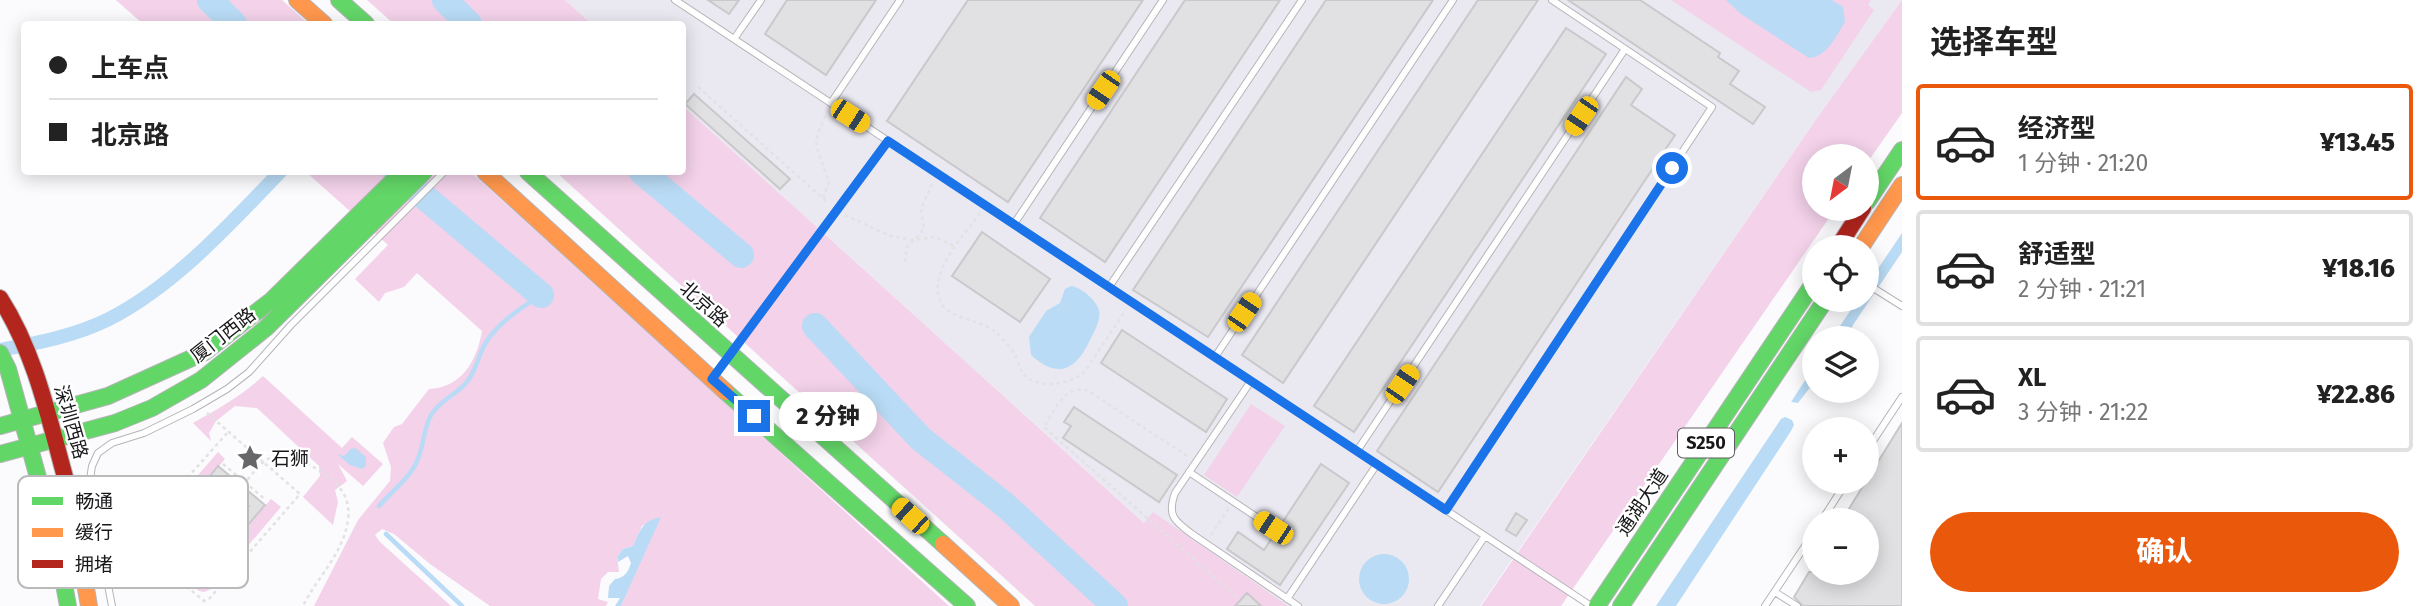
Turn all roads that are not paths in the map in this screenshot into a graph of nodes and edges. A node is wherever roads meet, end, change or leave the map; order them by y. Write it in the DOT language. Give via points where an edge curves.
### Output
graph roads {
  1 [pos="297,0"];
  2 [pos="339,0"];
  3 [pos="675,0"];
  4 [pos="761,0"];
  5 [pos="900,0"];
  6 [pos="1163,0"];
  7 [pos="1303,0"];
  8 [pos="1452,0"];
  9 [pos="1552,0"];
  10 [pos="321,21"];
  11 [pos="363,21"];
  12 [pos="734,39"];
  13 [pos="1625,49"];
  14 [pos="831,103"];
  15 [pos="888,141"];
  16 [pos="1902,150"];
  17 [pos="398,175"];
  18 [pos="488,175"];
  19 [pos="530,175"];
  20 [pos="427,176"];
  21 [pos="1880,183"];
  22 [pos="1902,185"];
  23 [pos="391,214"];
  24 [pos="1014,224"];
  25 [pos="1869,235"];
  26 [pos="1109,287"];
  27 [pos="1879,292"];
  28 [pos="0,298"];
  29 [pos="1802,300"];
  30 [pos="1902,306"];
  31 [pos="1817,312"];
  32 [pos="0,353"];
  33 [pos="729,355"];
  34 [pos="1214,357"];
  35 [pos="712,379"];
  36 [pos="1251,381"];
  37 [pos="1902,397"];
  38 [pos="47,413"];
  39 [pos="22,420"];
  40 [pos="0,426"];
  41 [pos="1879,432"];
  42 [pos="55,440"];
  43 [pos="29,447"];
  44 [pos="1357,451"];
  45 [pos="0,454"];
  46 [pos="1377,464"];
  47 [pos="1189,472"];
  48 [pos="37,476"];
  49 [pos="65,476"];
  50 [pos="90,476"];
  51 [pos="1446,510"];
  52 [pos="1273,528"];
  53 [pos="1485,536"];
  54 [pos="1802,550"];
  55 [pos="65,588"];
  56 [pos="86,588"];
  57 [pos="109,588"];
  58 [pos="1774,592"];
  59 [pos="1287,599"];
  60 [pos="68,606"];
  61 [pos="89,606"];
  62 [pos="112,606"];
  63 [pos="967,606"];
  64 [pos="1010,606"];
  65 [pos="1298,606"];
  66 [pos="1438,606"];
  67 [pos="1591,606"];
  68 [pos="1597,606"];
  69 [pos="1621,606"];
  70 [pos="1765,606"];
  71 [pos="1797,606"];
  1 -- 10 [label="main road"];
  2 -- 11 [label="main road"];
  3 -- 12 [label="lane"];
  4 -- 12 [label="lane"];
  5 -- 14 [label="lane"];
  6 -- 24 [label="lane"];
  7 -- 26 [label="lane"];
  8 -- 34 [label="lane"];
  9 -- 13 [label="lane"];
  12 -- 14 [label="lane"];
  13 -- 44 [label="lane"];
  13 -- 51 [label="lane" via="1712,107"];
  14 -- 15 [label="lane"];
  15 -- 24 [label="lane"];
  15 -- 33 [label="lane"];
  16 -- 21 [label="main road"];
  17 -- 38 [label="main road, 厦门西路" via="272,300 205,352 108,396"];
  18 -- 35 [label="main road"];
  19 -- 33 [label="main road, 北京路"];
  20 -- 23 [label="main road, 厦门西路"];
  22 -- 25 [label="main road"];
  23 -- 42 [label="main road, 厦门西路" via="224,363 154,407"];
  23 -- 50 [label="lane" via="249,372 200,406 112,443 98,453"];
  24 -- 26 [label="lane"];
  26 -- 34 [label="lane"];
  27 -- 30 [label="lane"];
  28 -- 38 [label="main road, 深圳西路" via="33,366"];
  29 -- 68 [label="main road, 通湖大道 / S250"];
  31 -- 69 [label="main road, 通湖大道 / S250"];
  32 -- 39 [label="main road"];
  33 -- 35 [label="lane"];
  33 -- 64 [label="main road, 北京路"];
  34 -- 36 [label="lane"];
  35 -- 63 [label="main road"];
  36 -- 44 [label="lane"];
  36 -- 47 [label="lane"];
  37 -- 41 [label="lane"];
  38 -- 39 [label="main road, 厦门西路"];
  38 -- 42 [label="main road, 深圳西路"];
  39 -- 40 [label="main road, 厦门西路"];
  39 -- 43 [label="main road"];
  42 -- 43 [label="main road, 厦门西路"];
  42 -- 49 [label="main road, 深圳西路"];
  43 -- 45 [label="main road, 厦门西路"];
  43 -- 48 [label="main road"];
  44 -- 46 [label="lane"];
  46 -- 51 [label="lane"];
  46 -- 59 [label="lane"];
  47 -- 52 [label="lane"];
  47 -- 59 [label="lane" via="1175,493 1171,512 1176,523"];
  51 -- 53 [label="lane"];
  53 -- 66 [label="lane"];
  53 -- 67 [label="lane"];
  54 -- 58 [label="lane"];
  55 -- 60 [label="main road"];
  56 -- 61 [label="main road, 深圳西路"];
  57 -- 62 [label="lane"];
  58 -- 70 [label="lane"];
  58 -- 71 [label="lane"];
  59 -- 65 [label="lane"];
}
